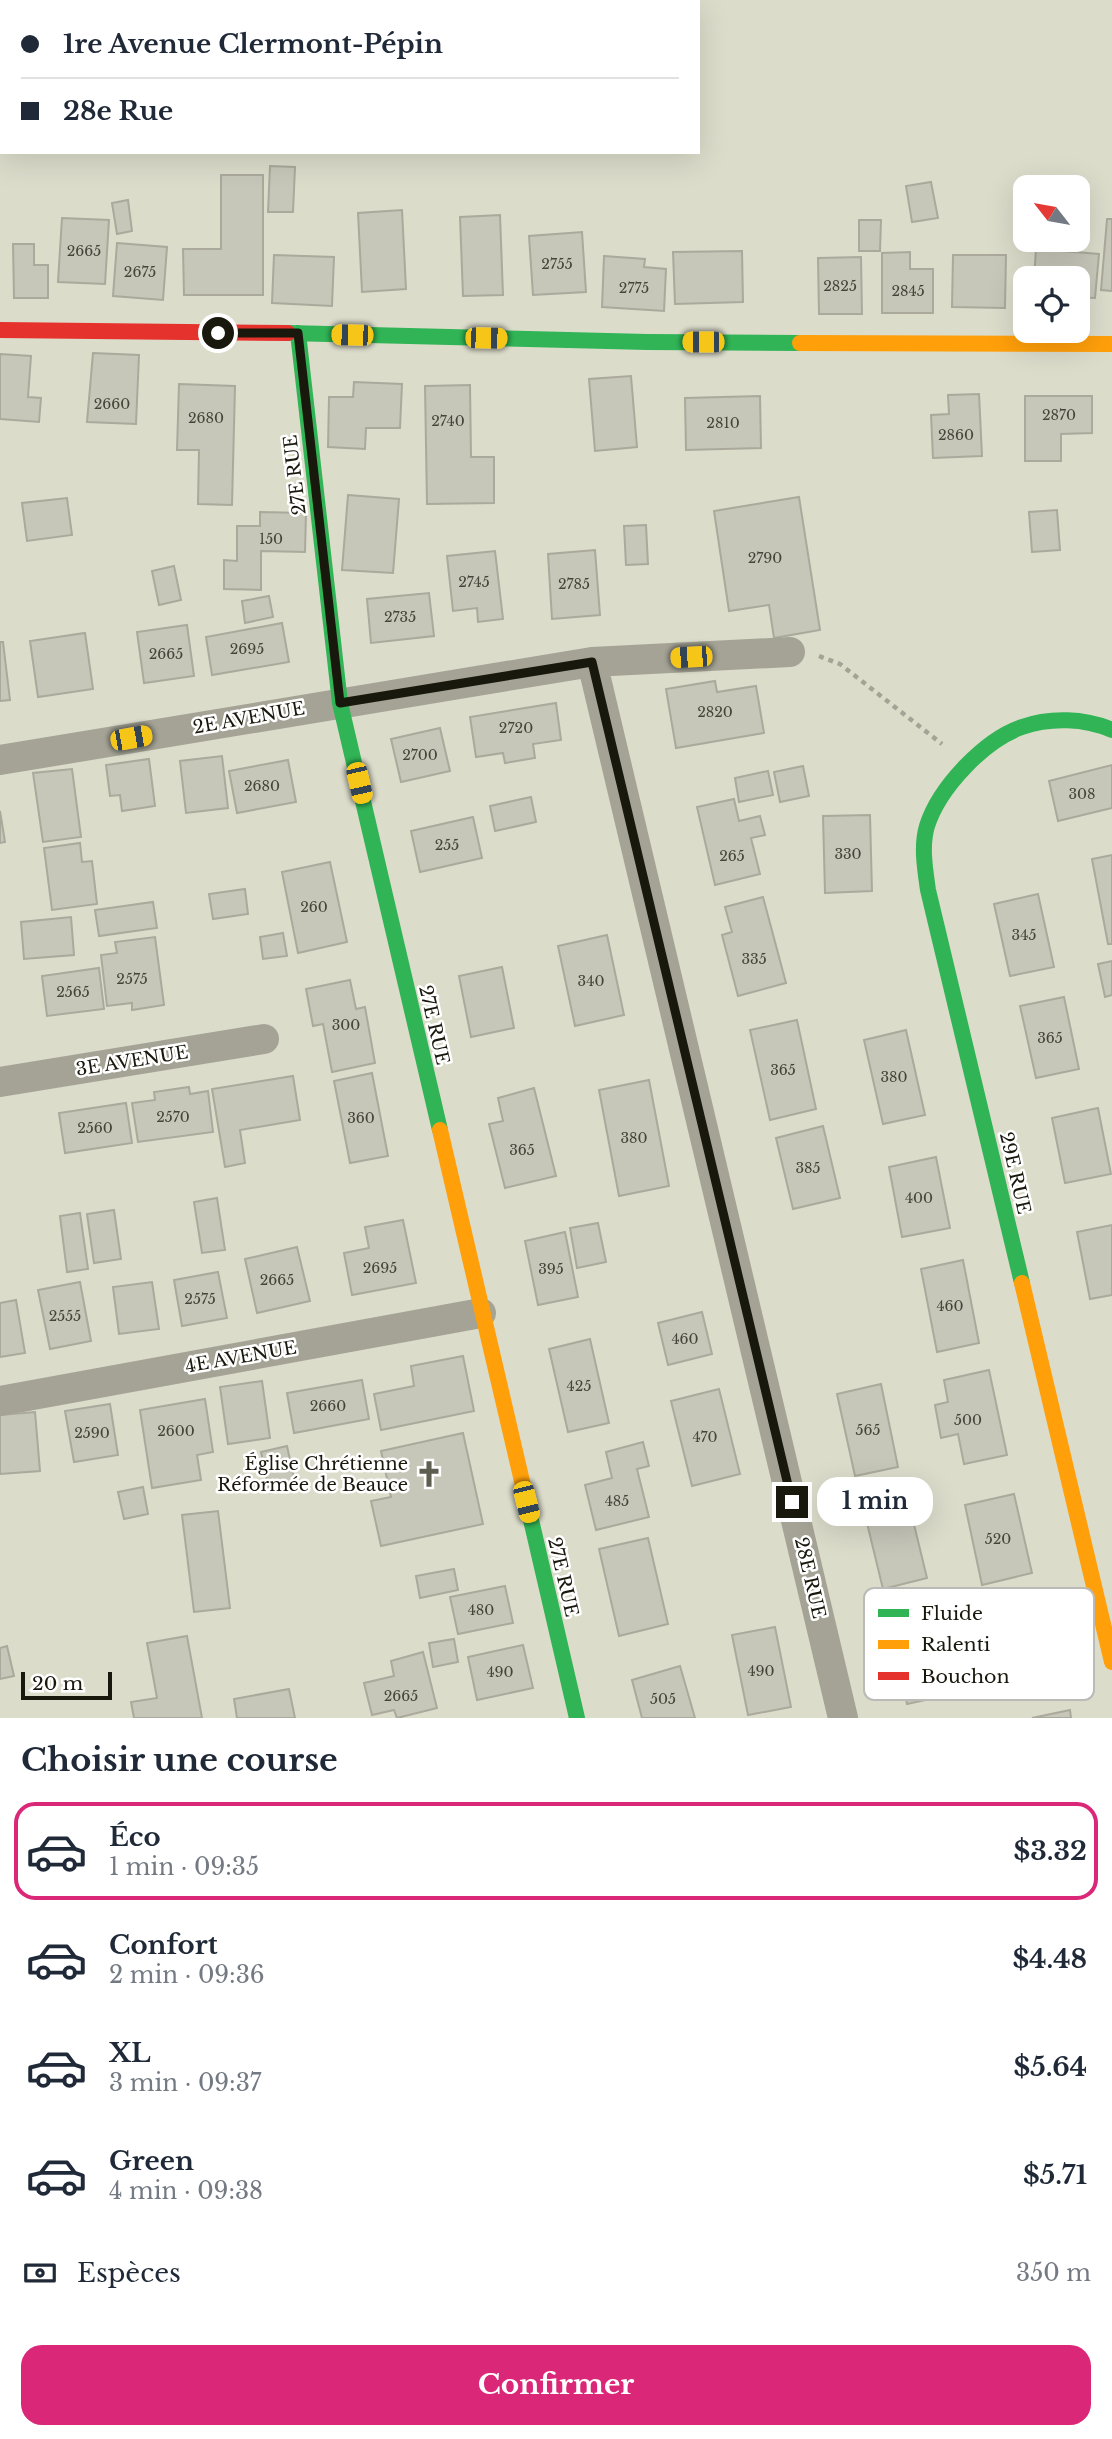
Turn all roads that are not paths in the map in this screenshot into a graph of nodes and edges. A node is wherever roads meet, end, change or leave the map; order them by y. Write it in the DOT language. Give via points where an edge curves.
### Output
graph roads {
  1 [pos="0,330"];
  2 [pos="298,333"];
  3 [pos="1112,344"];
  4 [pos="790,652"];
  5 [pos="592,662"];
  6 [pos="340,703"];
  7 [pos="1112,730"];
  8 [pos="0,760"];
  9 [pos="264,1039"];
  10 [pos="0,1082"];
  11 [pos="481,1313"];
  12 [pos="0,1401"];
  13 [pos="1112,1662"];
  14 [pos="577,1718"];
  15 [pos="843,1718"];
  1 -- 2 [label="street"];
  2 -- 3 [label="street" via="647,342"];
  2 -- 6 [label="street, 27E RUE"];
  4 -- 5 [label="street, 2E AVENUE"];
  5 -- 6 [label="street, 2E AVENUE"];
  5 -- 15 [label="street, 28E RUE"];
  6 -- 8 [label="street, 2E AVENUE"];
  6 -- 11 [label="street, 27E RUE"];
  7 -- 13 [label="street, 29E RUE" via="1090,722 1059,721 1018,727 967,763 945,791 927,825 923,857"];
  9 -- 10 [label="street, 3E AVENUE"];
  11 -- 12 [label="street, 4E AVENUE"];
  11 -- 14 [label="street, 27E RUE"];
}
